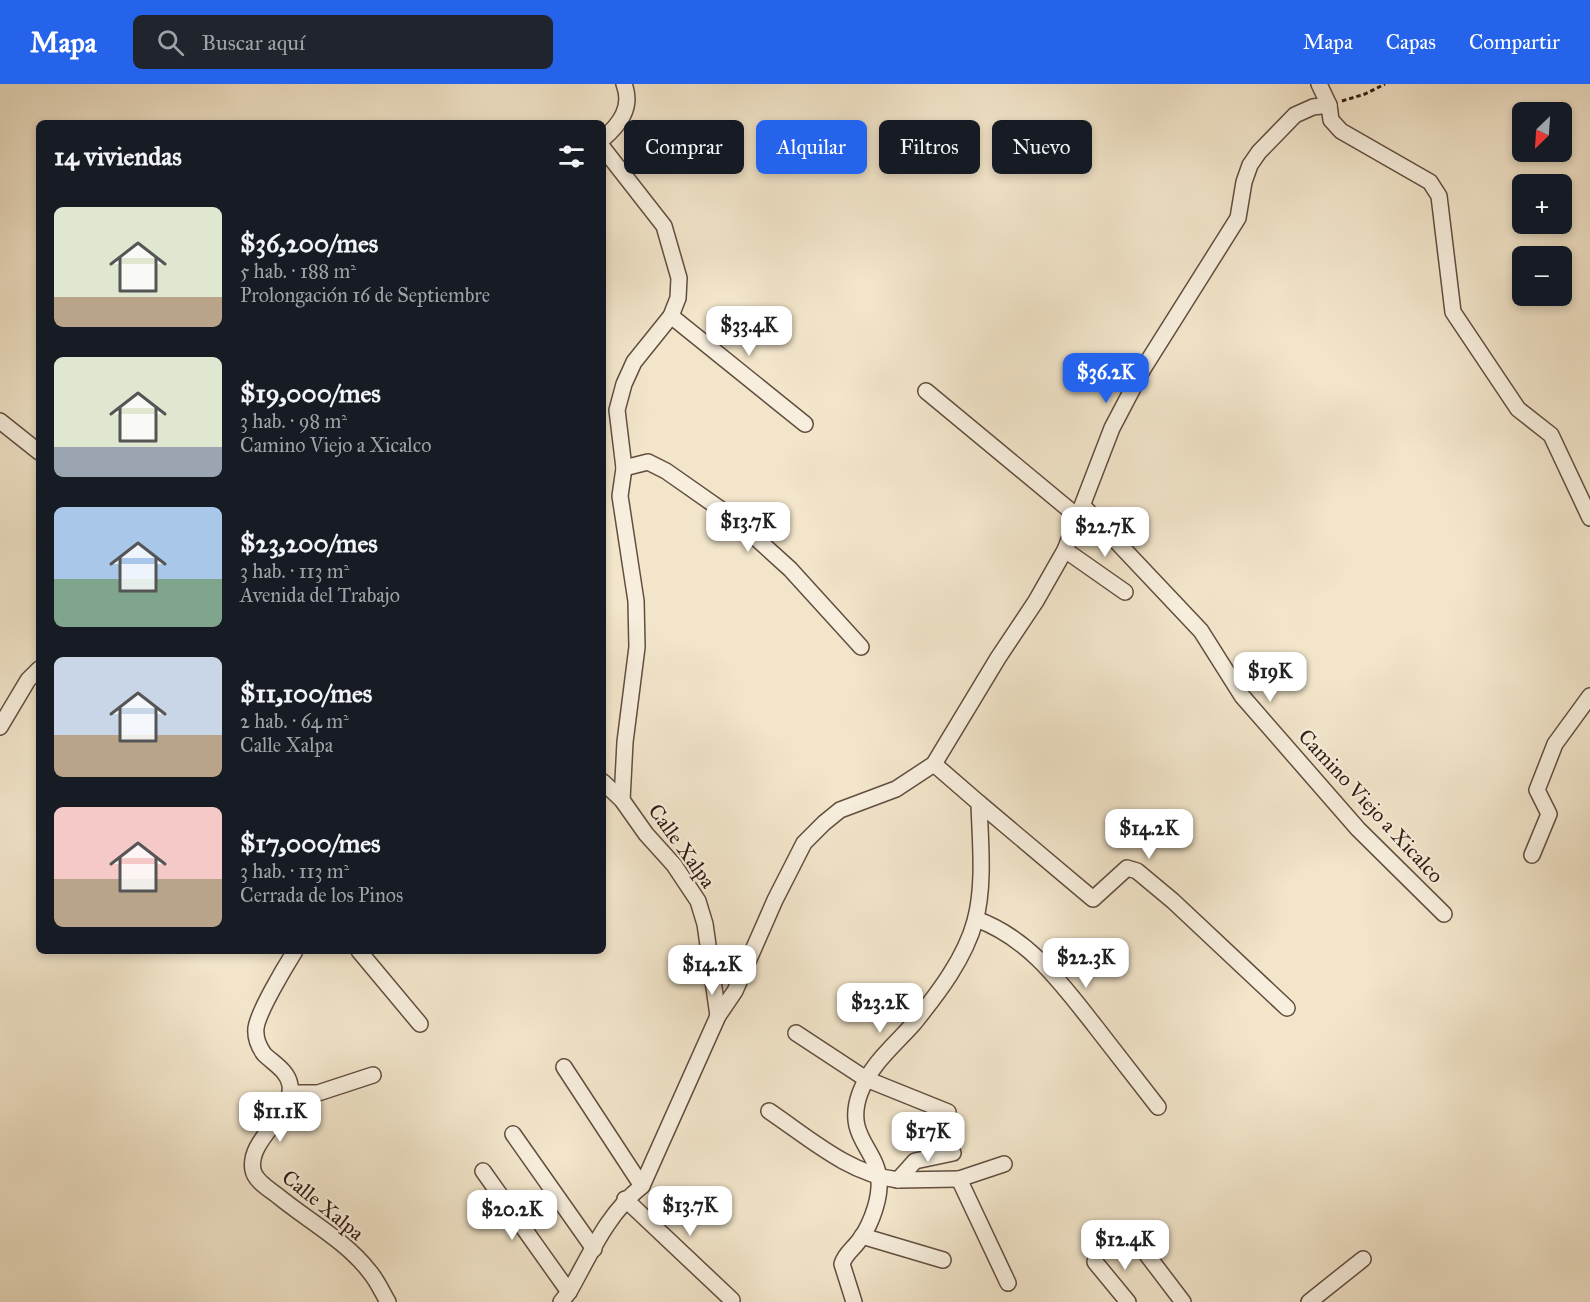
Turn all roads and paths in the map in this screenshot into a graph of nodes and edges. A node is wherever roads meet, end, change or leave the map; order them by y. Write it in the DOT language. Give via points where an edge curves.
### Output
graph roads {
  1 [pos="624,84"];
  2 [pos="1319,84"];
  3 [pos="1385,84"];
  4 [pos="1329,105"];
  5 [pos="606,136"];
  6 [pos="606,152"];
  7 [pos="672,316"];
  8 [pos="926,391"];
  9 [pos="0,421"];
  10 [pos="805,424"];
  11 [pos="36,450"];
  12 [pos="624,468"];
  13 [pos="1080,512"];
  14 [pos="1590,518"];
  15 [pos="1065,550"];
  16 [pos="1125,592"];
  17 [pos="861,646"];
  18 [pos="36,672"];
  19 [pos="1590,696"];
  20 [pos="0,727"];
  21 [pos="934,764"];
  22 [pos="606,785"];
  23 [pos="622,800"];
  24 [pos="979,803"];
  25 [pos="1532,855"];
  26 [pos="1444,914"];
  27 [pos="976,919"];
  28 [pos="293,954"];
  29 [pos="362,954"];
  30 [pos="1287,1008"];
  31 [pos="718,1016"];
  32 [pos="420,1024"];
  33 [pos="796,1033"];
  34 [pos="564,1067"];
  35 [pos="373,1075"];
  36 [pos="866,1079"];
  37 [pos="290,1093"];
  38 [pos="1158,1107"];
  39 [pos="769,1111"];
  40 [pos="948,1112"];
  41 [pos="513,1134"];
  42 [pos="953,1153"];
  43 [pos="1004,1164"];
  44 [pos="483,1171"];
  45 [pos="879,1178"];
  46 [pos="959,1179"];
  47 [pos="898,1180"];
  48 [pos="642,1186"];
  49 [pos="625,1199"];
  50 [pos="862,1236"];
  51 [pos="1134,1239"];
  52 [pos="594,1249"];
  53 [pos="1363,1258"];
  54 [pos="943,1260"];
  55 [pos="1095,1262"];
  56 [pos="1008,1283"];
  57 [pos="565,1297"];
  58 [pos="732,1300"];
  59 [pos="388,1302"];
  60 [pos="854,1302"];
  61 [pos="1128,1302"];
  62 [pos="1183,1302"];
  63 [pos="1309,1302"];
  1 -- 5 [label="street" via="627,110"];
  2 -- 4 [label="street"];
  3 -- 4 [label="path"];
  4 -- 13 [label="street" via="1313,106 1295,115 1250,165 1238,218 1143,369 1112,428"];
  4 -- 14 [label="street" via="1331,120 1341,131 1430,182 1439,196 1453,312 1518,410 1551,435"];
  6 -- 7 [label="street" via="664,226 679,278"];
  7 -- 10 [label="street"];
  7 -- 12 [label="street" via="634,362 624,384 617,410"];
  8 -- 13 [label="street, Camino Viejo a Xicalco"];
  9 -- 11 [label="street"];
  12 -- 17 [label="street" via="648,462 736,520 790,569"];
  12 -- 23 [label="street" via="620,496 636,601 637,647"];
  13 -- 15 [label="street"];
  13 -- 26 [label="street, Camino Viejo a Xicalco" via="1202,631 1242,696 1358,829"];
  15 -- 16 [label="street"];
  15 -- 21 [label="street"];
  18 -- 20 [label="street"];
  19 -- 25 [label="street" via="1555,744 1537,790 1549,814"];
  21 -- 24 [label="street"];
  21 -- 31 [label="street" via="896,789 840,810 804,843 735,991"];
  22 -- 23 [label="street, Calle Xalpa"];
  23 -- 31 [label="street, Calle Xalpa" via="698,901"];
  24 -- 27 [label="street"];
  24 -- 30 [label="street" via="1093,899 1127,868 1137,871"];
  27 -- 36 [label="street" via="956,965"];
  27 -- 38 [label="street" via="993,925 1050,970"];
  28 -- 37 [label="street" via="256,1026 262,1052 283,1071 290,1082"];
  29 -- 32 [label="street"];
  31 -- 48 [label="street"];
  33 -- 36 [label="street"];
  34 -- 48 [label="street"];
  35 -- 37 [label="street" via="318,1092"];
  36 -- 40 [label="street"];
  36 -- 45 [label="street" via="855,1122"];
  37 -- 59 [label="street, Calle Xalpa" via="290,1099 255,1151 253,1170 260,1181 330,1233 369,1270"];
  39 -- 45 [label="street" via="841,1160"];
  41 -- 52 [label="street"];
  42 -- 47 [label="street" via="915,1161"];
  43 -- 46 [label="street"];
  44 -- 57 [label="street"];
  45 -- 47 [label="street"];
  45 -- 50 [label="street" via="878,1196"];
  46 -- 47 [label="street"];
  46 -- 56 [label="street"];
  48 -- 49 [label="street"];
  49 -- 52 [label="street"];
  49 -- 58 [label="street"];
  50 -- 54 [label="street"];
  50 -- 60 [label="street" via="842,1264"];
  51 -- 62 [label="street"];
  52 -- 57 [label="street"];
  53 -- 63 [label="street"];
  55 -- 61 [label="street"];
}
